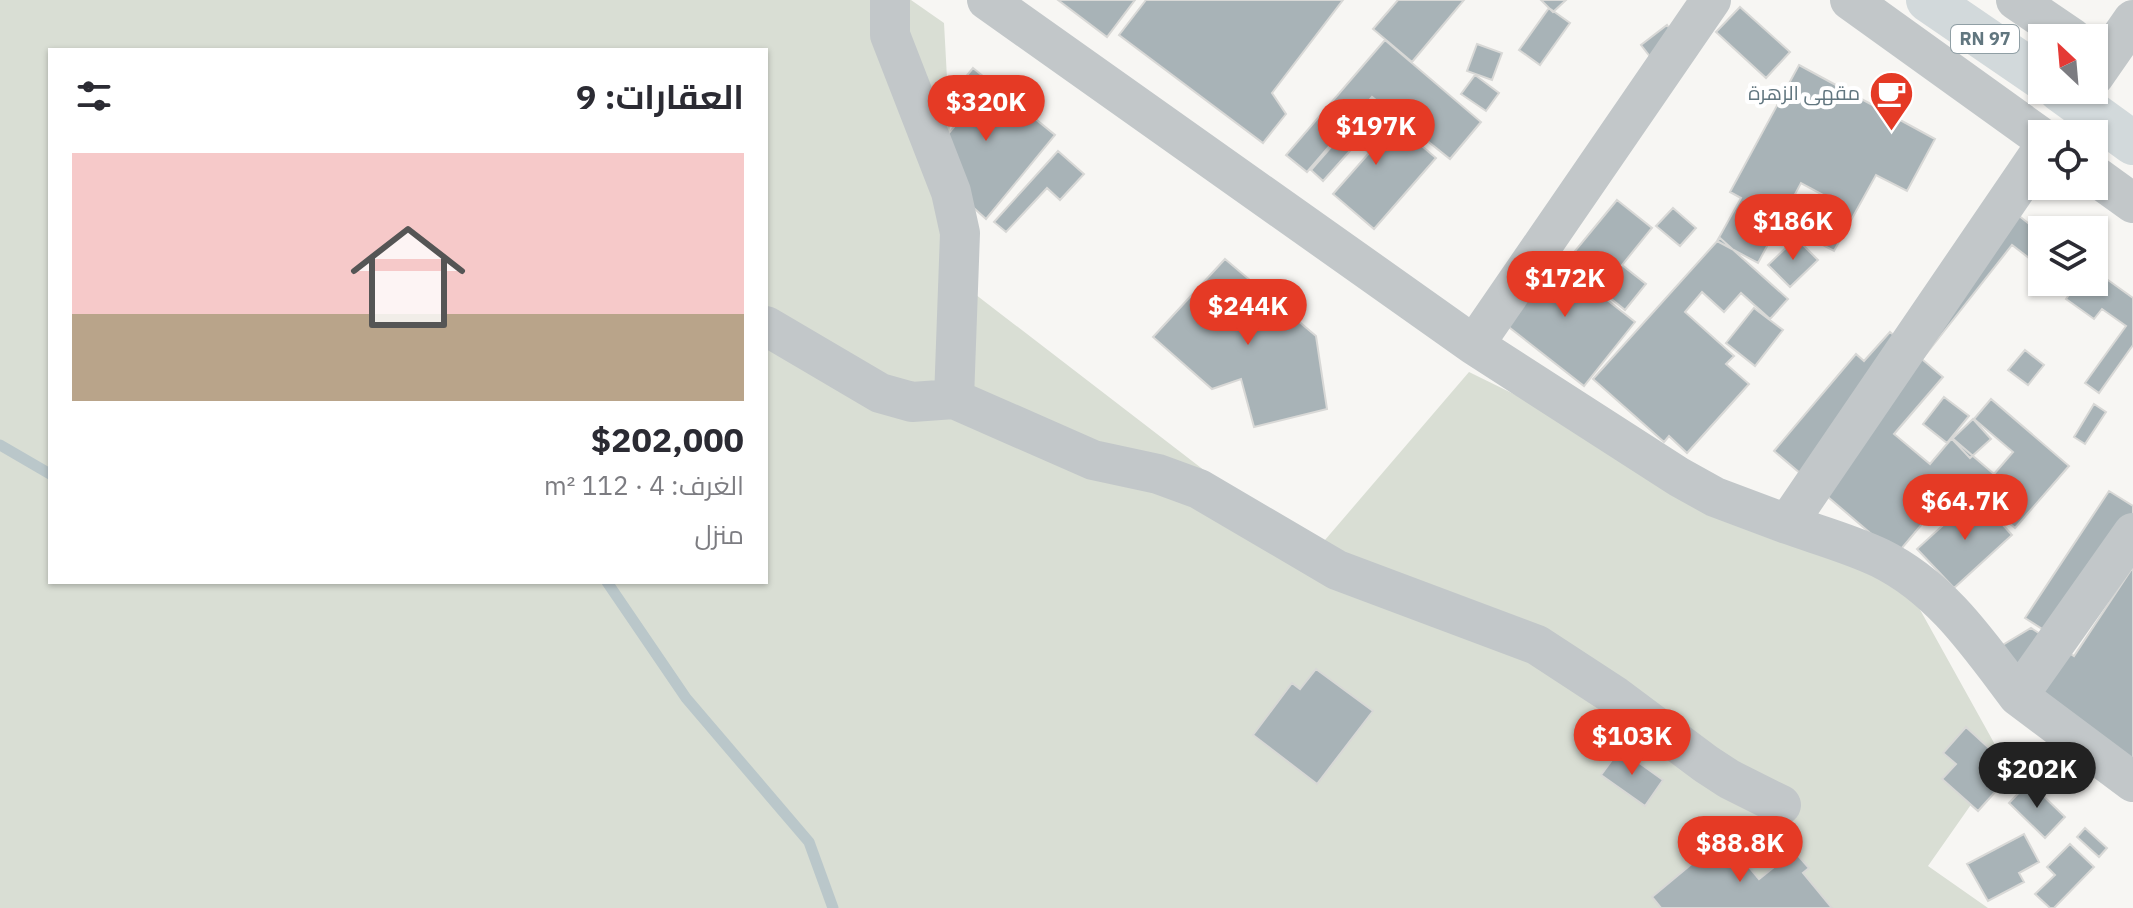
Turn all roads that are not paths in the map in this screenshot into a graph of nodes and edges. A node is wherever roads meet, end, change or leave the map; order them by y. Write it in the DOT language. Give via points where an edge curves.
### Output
graph roads {
  1 [pos="890,0"];
  2 [pos="987,0"];
  3 [pos="1711,0"];
  4 [pos="1850,0"];
  5 [pos="1928,0"];
  6 [pos="2016,0"];
  7 [pos="2133,20"];
  8 [pos="2051,24"];
  9 [pos="2108,52"];
  10 [pos="2028,55"];
  11 [pos="2099,104"];
  12 [pos="2028,128"];
  13 [pos="2133,143"];
  14 [pos="2028,171"];
  15 [pos="2108,185"];
  16 [pos="2133,203"];
  17 [pos="768,327"];
  18 [pos="1474,345"];
  19 [pos="954,399"];
  20 [pos="1787,524"];
  21 [pos="2133,533"];
  22 [pos="2018,696"];
  23 [pos="2133,782"];
  24 [pos="1781,805"];
  1 -- 19 [label="street" via="890,35 951,192 960,233"];
  2 -- 18 [label="street"];
  3 -- 18 [label="street"];
  4 -- 12 [label="street"];
  5 -- 10 [label="main road, RN 97"];
  6 -- 8 [label="street"];
  7 -- 9 [label="street"];
  11 -- 13 [label="main road, RN 97"];
  14 -- 20 [label="street"];
  15 -- 16 [label="street"];
  17 -- 19 [label="street" via="880,393 912,402"];
  18 -- 20 [label="street" via="1679,477"];
  19 -- 24 [label="street" via="1093,460 1199,489 1337,570 1537,645 1706,764"];
  20 -- 22 [label="street" via="1880,558 1920,582 1956,615"];
  21 -- 22 [label="street"];
  22 -- 23 [label="street"];
}
